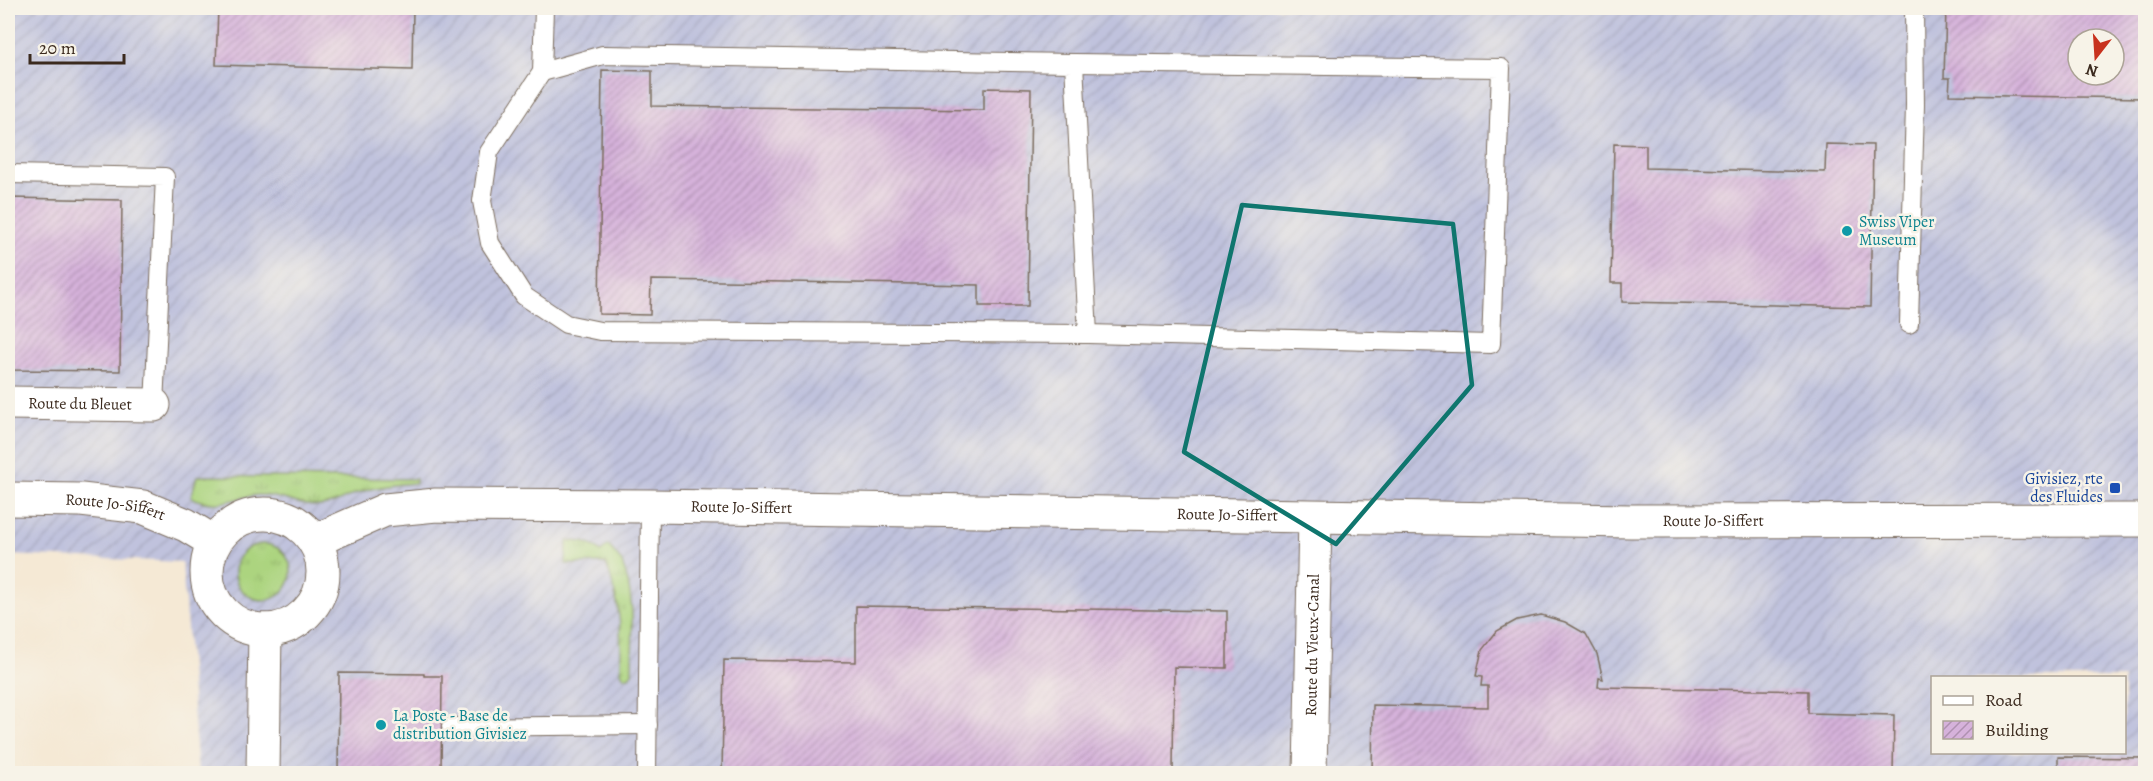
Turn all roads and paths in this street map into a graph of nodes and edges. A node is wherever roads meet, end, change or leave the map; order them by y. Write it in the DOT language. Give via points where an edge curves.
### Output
graph roads {
  1 [pos="544,8"];
  2 [pos="1914,8"];
  3 [pos="1074,63"];
  4 [pos="542,72"];
  5 [pos="8,174"];
  6 [pos="1909,324"];
  7 [pos="1088,334"];
  8 [pos="8,403"];
  9 [pos="154,405"];
  10 [pos="8,499"];
  11 [pos="650,506"];
  12 [pos="1315,517"];
  13 [pos="2145,520"];
  14 [pos="314,541"];
  15 [pos="214,542"];
  16 [pos="265,630"];
  17 [pos="648,725"];
  18 [pos="451,727"];
  19 [pos="263,774"];
  20 [pos="647,774"];
  21 [pos="1310,774"];
  1 -- 4 [label="lane"];
  2 -- 6 [label="lane"];
  3 -- 4 [label="lane" via="603,55"];
  3 -- 7 [label="lane"];
  3 -- 7 [label="lane" via="1501,68 1491,344"];
  4 -- 7 [label="lane" via="489,152 482,201 490,243 524,296 566,324 600,331"];
  5 -- 9 [label="lane" via="165,177"];
  8 -- 9 [label="street, Route du Bleuet"];
  10 -- 15 [label="street, Route Jo-Siffert" via="81,500 142,507 186,525"];
  11 -- 12 [label="street, Route Jo-Siffert"];
  11 -- 14 [label="street, Route Jo-Siffert" via="436,505 385,510"];
  11 -- 17 [label="lane"];
  12 -- 13 [label="street, Route Jo-Siffert"];
  12 -- 21 [label="street, Route du Vieux-Canal"];
  14 -- 15 [label="street" via="301,526 264,513 227,527"];
  14 -- 16 [label="street" via="322,559 323,579 317,598 305,614 288,625"];
  15 -- 16 [label="street" via="207,562 207,582 215,602 229,618"];
  16 -- 19 [label="street"];
  17 -- 18 [label="lane"];
  17 -- 20 [label="lane"];
}
